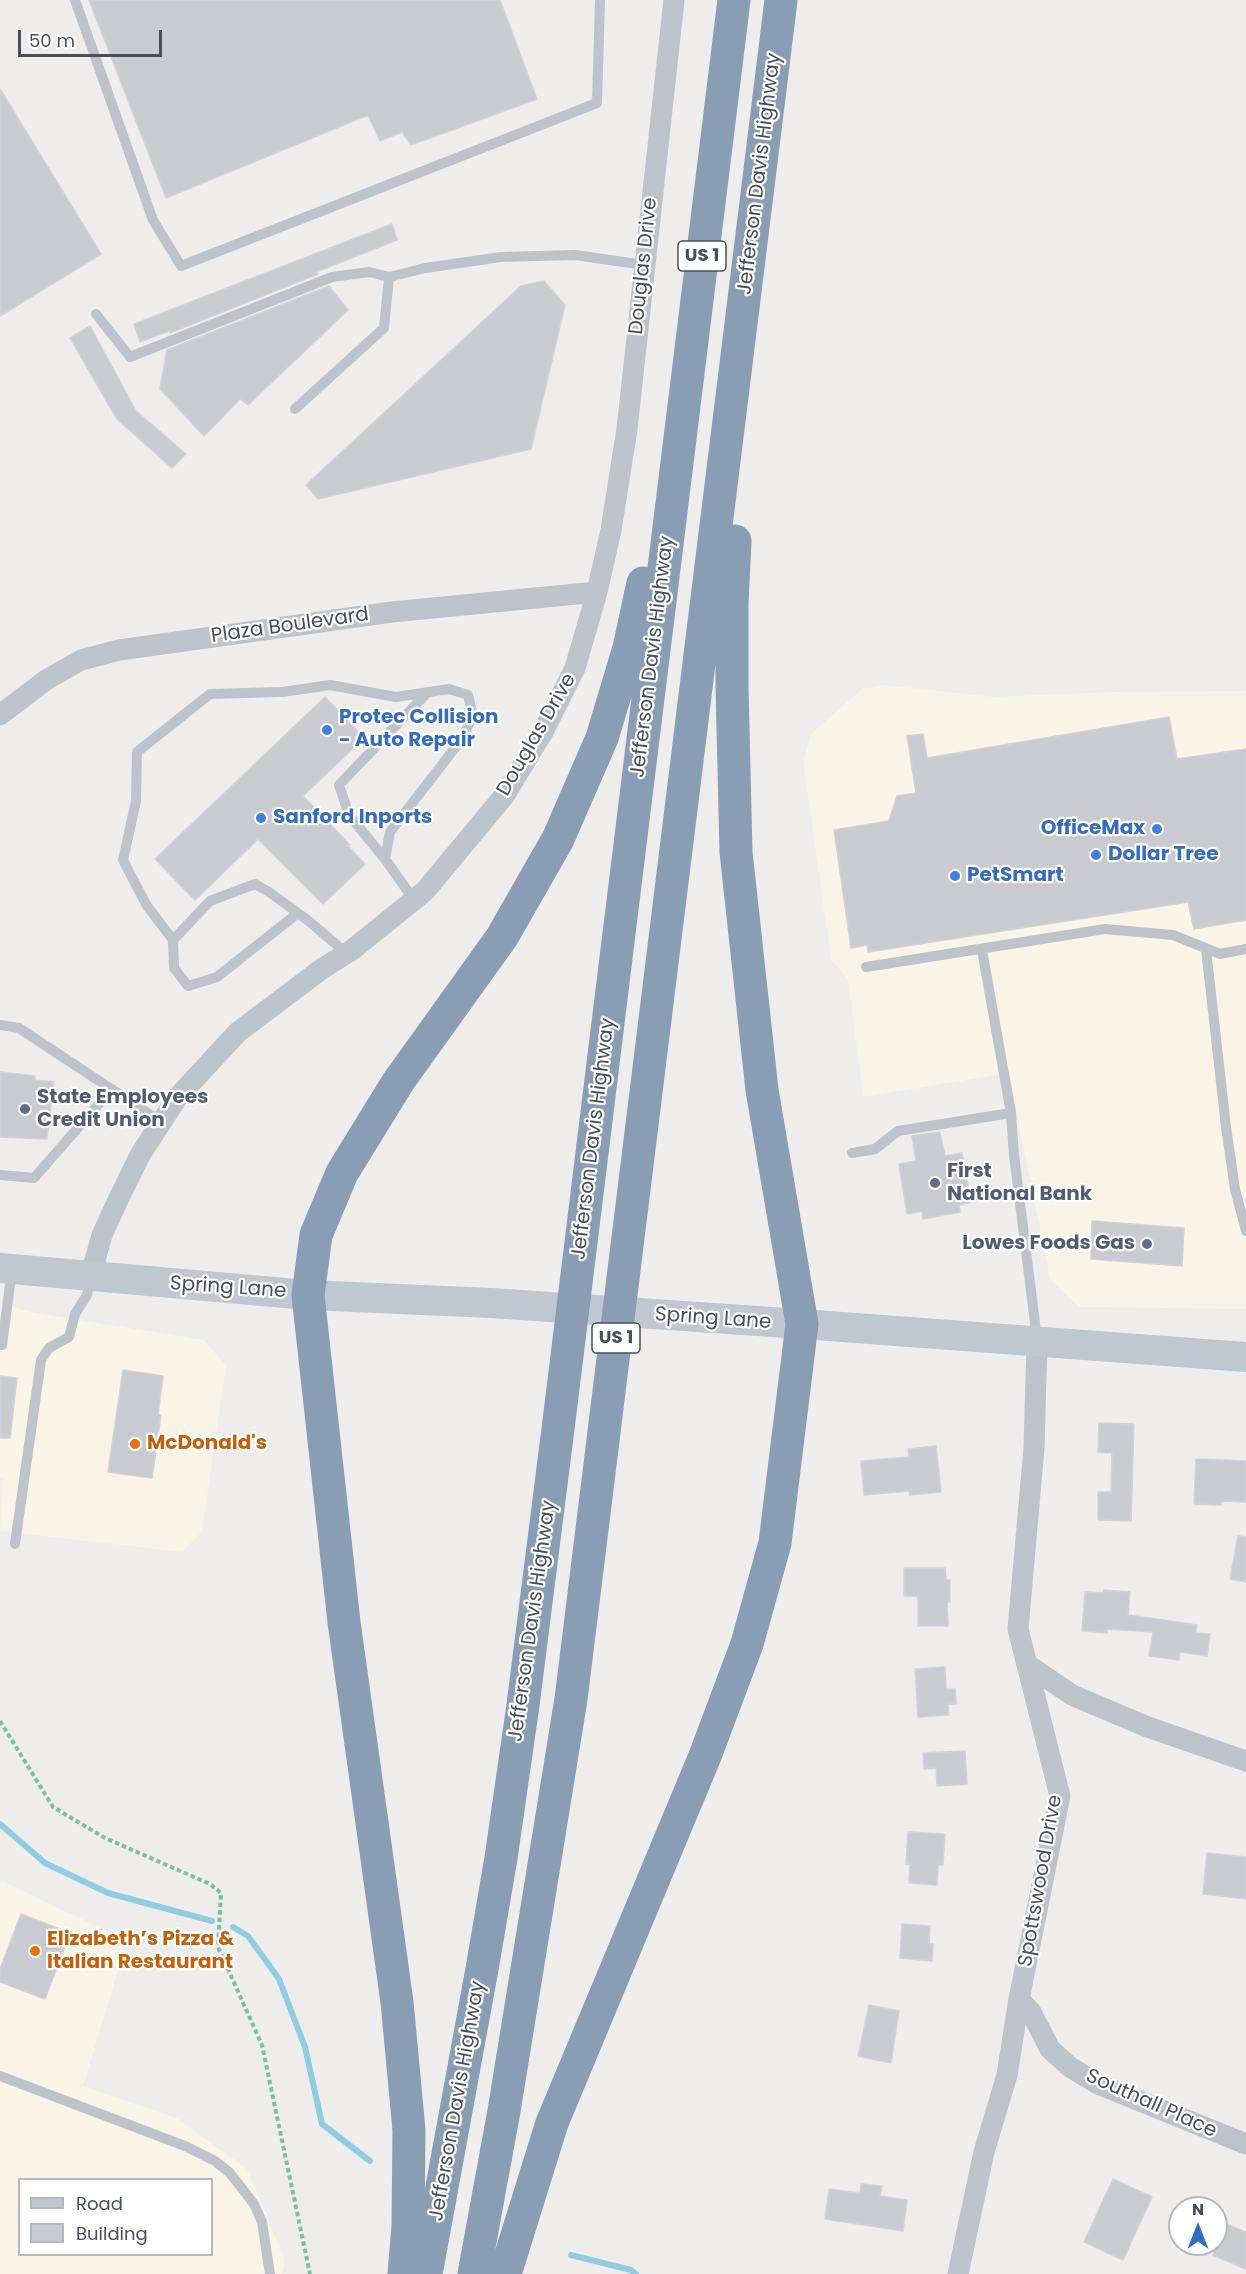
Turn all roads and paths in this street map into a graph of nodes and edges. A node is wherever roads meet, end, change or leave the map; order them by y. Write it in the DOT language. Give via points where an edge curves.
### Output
graph roads {
  1 [pos="75,0"];
  2 [pos="600,0"];
  3 [pos="672,0"];
  4 [pos="734,0"];
  5 [pos="781,0"];
  6 [pos="644,265"];
  7 [pos="389,277"];
  8 [pos="96,314"];
  9 [pos="733,399"];
  10 [pos="295,409"];
  11 [pos="671,513"];
  12 [pos="597,592"];
  13 [pos="427,693"];
  14 [pos="0,715"];
  15 [pos="385,859"];
  16 [pos="414,900"];
  17 [pos="298,913"];
  18 [pos="172,940"];
  19 [pos="1206,949"];
  20 [pos="1246,949"];
  21 [pos="982,950"];
  22 [pos="346,953"];
  23 [pos="866,967"];
  24 [pos="0,1025"];
  25 [pos="112,1089"];
  26 [pos="1011,1113"];
  27 [pos="161,1122"];
  28 [pos="852,1154"];
  29 [pos="0,1174"];
  30 [pos="1241,1189"];
  31 [pos="1246,1231"];
  32 [pos="6,1269"];
  33 [pos="90,1278"];
  34 [pos="308,1294"];
  35 [pos="802,1324"];
  36 [pos="1037,1342"];
  37 [pos="0,1345"];
  38 [pos="1246,1357"];
  39 [pos="15,1544"];
  40 [pos="1028,1665"];
  41 [pos="0,1721"];
  42 [pos="1246,1761"];
  43 [pos="1020,1999"];
  44 [pos="0,2076"];
  45 [pos="1246,2144"];
  46 [pos="270,2274"];
  47 [pos="310,2274"];
  48 [pos="404,2274"];
  49 [pos="426,2274"];
  50 [pos="474,2274"];
  51 [pos="505,2274"];
  52 [pos="958,2274"];
  1 -- 2 [label="lane" via="153,220 181,266 597,103"];
  3 -- 6 [label="street, Douglas Drive"];
  4 -- 11 [label="highway, Jefferson Davis Highway / US 1"];
  5 -- 9 [label="highway, Jefferson Davis Highway / US 1"];
  6 -- 7 [label="lane" via="575,255 501,257"];
  6 -- 12 [label="street, Douglas Drive" via="627,429"];
  7 -- 8 [label="lane" via="369,272 332,277 130,357"];
  7 -- 10 [label="lane" via="384,328"];
  9 -- 35 [label="highway" via="738,506 732,604 736,852 762,1090"];
  9 -- 50 [label="highway, Jefferson Davis Highway / US 1" via="571,1699"];
  11 -- 34 [label="highway" via="649,555 629,648 602,738 558,839 502,937 398,1082 342,1173 316,1235"];
  11 -- 49 [label="highway, Jefferson Davis Highway / US 1" via="523,1705 501,1858"];
  12 -- 14 [label="street, Plaza Boulevard" via="392,612 119,650 81,660 46,680"];
  12 -- 16 [label="street, Douglas Drive" via="575,668 543,732 504,796"];
  13 -- 15 [label="lane" via="339,785 349,815"];
  13 -- 15 [label="lane" via="448,689 468,695 472,716 461,740 390,832"];
  13 -- 18 [label="lane" via="396,698 330,685 282,692 210,694 137,752 136,801 123,860 147,906"];
  15 -- 16 [label="lane"];
  16 -- 22 [label="street, Douglas Drive"];
  17 -- 18 [label="lane" via="255,884 210,900"];
  17 -- 18 [label="lane" via="217,977 188,986 174,968"];
  17 -- 22 [label="lane"];
  19 -- 20 [label="lane" via="1220,954"];
  19 -- 21 [label="lane" via="1173,935 1105,929"];
  19 -- 30 [label="lane" via="1226,1127"];
  21 -- 23 [label="lane"];
  21 -- 26 [label="lane"];
  22 -- 27 [label="street, Douglas Drive" via="238,1032 177,1098"];
  24 -- 25 [label="lane" via="19,1028"];
  25 -- 27 [label="lane"];
  25 -- 29 [label="lane" via="34,1178"];
  26 -- 28 [label="lane" via="898,1131 875,1149"];
  26 -- 36 [label="lane"];
  27 -- 33 [label="street, Douglas Drive" via="140,1155 102,1235"];
  30 -- 31 [label="lane"];
  32 -- 33 [label="street, Spring Lane"];
  32 -- 37 [label="lane"];
  33 -- 34 [label="street, Spring Lane"];
  33 -- 39 [label="lane" via="69,1337 49,1348 41,1360"];
  34 -- 35 [label="street, Spring Lane"];
  34 -- 48 [label="highway" via="344,1622 398,2002 409,2130"];
  35 -- 36 [label="street, Spring Lane"];
  35 -- 51 [label="highway" via="775,1543 747,1644 705,1756 552,2123"];
  36 -- 38 [label="street, Spring Lane"];
  36 -- 40 [label="street, Spottswood Drive" via="1034,1448 1018,1629"];
  40 -- 42 [label="street" via="1072,1695 1145,1726"];
  40 -- 43 [label="street, Spottswood Drive" via="1059,1796"];
  41 -- 47 [label="path" via="53,1807 105,1838 210,1884 221,1893 218,1947 262,2045"];
  43 -- 45 [label="street, Southall Place" via="1050,2049 1070,2067 1098,2084"];
  43 -- 52 [label="street, Spottswood Drive" via="1007,2075 984,2152"];
  44 -- 46 [label="lane" via="215,2161 230,2173 254,2204 262,2222"];
}
